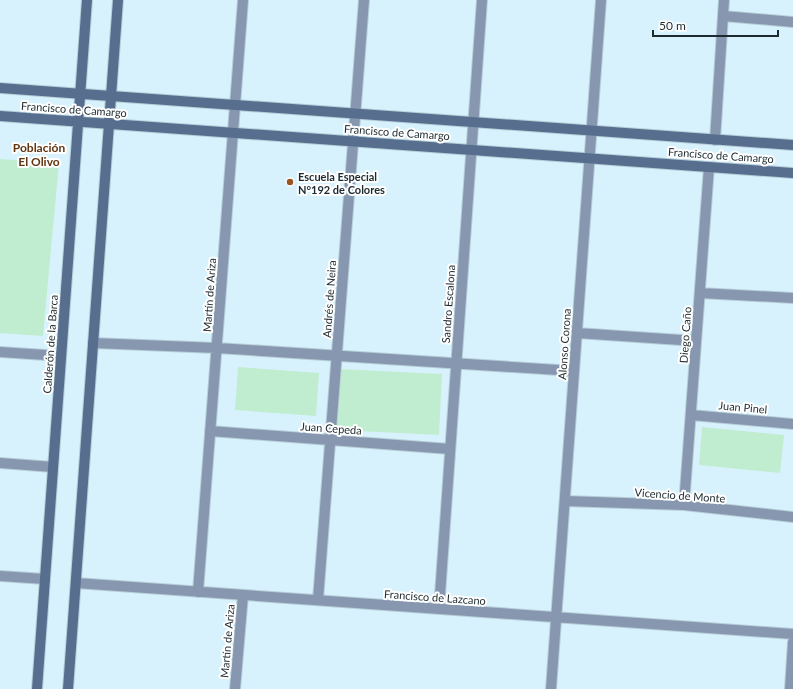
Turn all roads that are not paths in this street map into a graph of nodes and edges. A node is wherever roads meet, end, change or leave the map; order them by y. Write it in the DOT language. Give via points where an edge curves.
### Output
graph roads {
  1 [pos="87,0"];
  2 [pos="118,0"];
  3 [pos="242,0"];
  4 [pos="364,0"];
  5 [pos="482,0"];
  6 [pos="601,0"];
  7 [pos="724,0"];
  8 [pos="723,16"];
  9 [pos="793,22"];
  10 [pos="0,88"];
  11 [pos="80,94"];
  12 [pos="111,96"];
  13 [pos="235,105"];
  14 [pos="355,114"];
  15 [pos="0,116"];
  16 [pos="78,121"];
  17 [pos="474,122"];
  18 [pos="109,123"];
  19 [pos="592,131"];
  20 [pos="233,132"];
  21 [pos="715,140"];
  22 [pos="353,141"];
  23 [pos="793,145"];
  24 [pos="471,150"];
  25 [pos="590,158"];
  26 [pos="709,167"];
  27 [pos="793,173"];
  28 [pos="700,292"];
  29 [pos="793,298"];
  30 [pos="577,333"];
  31 [pos="696,341"];
  32 [pos="93,343"];
  33 [pos="217,348"];
  34 [pos="0,352"];
  35 [pos="61,356"];
  36 [pos="337,356"];
  37 [pos="456,362"];
  38 [pos="574,371"];
  39 [pos="691,415"];
  40 [pos="793,424"];
  41 [pos="210,431"];
  42 [pos="330,440"];
  43 [pos="450,449"];
  44 [pos="0,463"];
  45 [pos="53,467"];
  46 [pos="565,501"];
  47 [pos="684,505"];
  48 [pos="793,517"];
  49 [pos="0,576"];
  50 [pos="45,579"];
  51 [pos="76,584"];
  52 [pos="198,592"];
  53 [pos="243,595"];
  54 [pos="318,600"];
  55 [pos="439,609"];
  56 [pos="557,617"];
  57 [pos="793,634"];
  58 [pos="793,642"];
  59 [pos="37,689"];
  60 [pos="68,689"];
  61 [pos="235,689"];
  62 [pos="551,689"];
  63 [pos="790,689"];
  1 -- 11 [label="street, Calderón de la Barca"];
  2 -- 12 [label="street"];
  3 -- 13 [label="street, Martín de Ariza"];
  4 -- 14 [label="street, Andrés de Neira"];
  5 -- 17 [label="street, Sandro Escalona"];
  6 -- 19 [label="street, Alonso Corona"];
  7 -- 8 [label="street"];
  8 -- 9 [label="street"];
  8 -- 21 [label="street"];
  10 -- 11 [label="street, Francisco de Camargo"];
  11 -- 12 [label="street, Francisco de Camargo"];
  11 -- 16 [label="street, Calderón de la Barca"];
  12 -- 13 [label="street, Francisco de Camargo"];
  12 -- 18 [label="street"];
  13 -- 14 [label="street, Francisco de Camargo"];
  13 -- 20 [label="street, Martín de Ariza"];
  14 -- 17 [label="street, Francisco de Camargo"];
  14 -- 22 [label="street, Andrés de Neira"];
  15 -- 16 [label="street, Francisco de Camargo"];
  16 -- 18 [label="street, Francisco de Camargo"];
  16 -- 35 [label="street, Calderón de la Barca"];
  17 -- 19 [label="street, Francisco de Camargo"];
  17 -- 24 [label="street, Sandro Escalona"];
  18 -- 20 [label="street, Francisco de Camargo"];
  18 -- 32 [label="street"];
  19 -- 21 [label="street, Francisco de Camargo"];
  19 -- 25 [label="street, Alonso Corona"];
  20 -- 22 [label="street, Francisco de Camargo"];
  20 -- 33 [label="street, Martín de Ariza"];
  21 -- 23 [label="street, Francisco de Camargo"];
  22 -- 24 [label="street, Francisco de Camargo"];
  22 -- 36 [label="street, Andrés de Neira"];
  24 -- 25 [label="street, Francisco de Camargo"];
  24 -- 37 [label="street, Sandro Escalona"];
  25 -- 26 [label="street, Francisco de Camargo"];
  25 -- 30 [label="street, Alonso Corona"];
  26 -- 27 [label="street, Francisco de Camargo"];
  26 -- 28 [label="street, Diego Caño"];
  28 -- 29 [label="street"];
  28 -- 31 [label="street, Diego Caño"];
  30 -- 31 [label="street"];
  30 -- 38 [label="street, Alonso Corona"];
  31 -- 39 [label="street, Diego Caño"];
  32 -- 33 [label="street"];
  32 -- 51 [label="street"];
  33 -- 36 [label="street"];
  33 -- 41 [label="street, Martín de Ariza"];
  34 -- 35 [label="street"];
  35 -- 45 [label="street, Calderón de la Barca"];
  36 -- 37 [label="street"];
  36 -- 42 [label="street, Andrés de Neira"];
  37 -- 38 [label="street"];
  37 -- 43 [label="street, Sandro Escalona"];
  38 -- 46 [label="street, Alonso Corona"];
  39 -- 40 [label="street, Juan Pinel"];
  39 -- 47 [label="street, Diego Caño"];
  41 -- 42 [label="street, Juan Cepeda"];
  41 -- 52 [label="street, Martín de Ariza"];
  42 -- 43 [label="street, Juan Cepeda"];
  42 -- 54 [label="street, Andrés de Neira"];
  43 -- 55 [label="street, Sandro Escalona"];
  44 -- 45 [label="street"];
  45 -- 50 [label="street, Calderón de la Barca"];
  46 -- 47 [label="street, Vicencio de Monte"];
  46 -- 56 [label="street, Alonso Corona"];
  47 -- 48 [label="street, Vicencio de Monte"];
  49 -- 50 [label="street"];
  50 -- 59 [label="street, Calderón de la Barca"];
  51 -- 52 [label="street, Francisco de Lazcano"];
  51 -- 60 [label="street"];
  52 -- 53 [label="street, Francisco de Lazcano"];
  53 -- 54 [label="street, Francisco de Lazcano"];
  53 -- 61 [label="street, Martín de Ariza"];
  54 -- 55 [label="street, Francisco de Lazcano"];
  55 -- 56 [label="street, Francisco de Lazcano"];
  56 -- 57 [label="street, Francisco de Lazcano"];
  56 -- 62 [label="street, Alonso Corona"];
  58 -- 63 [label="street"];
}
